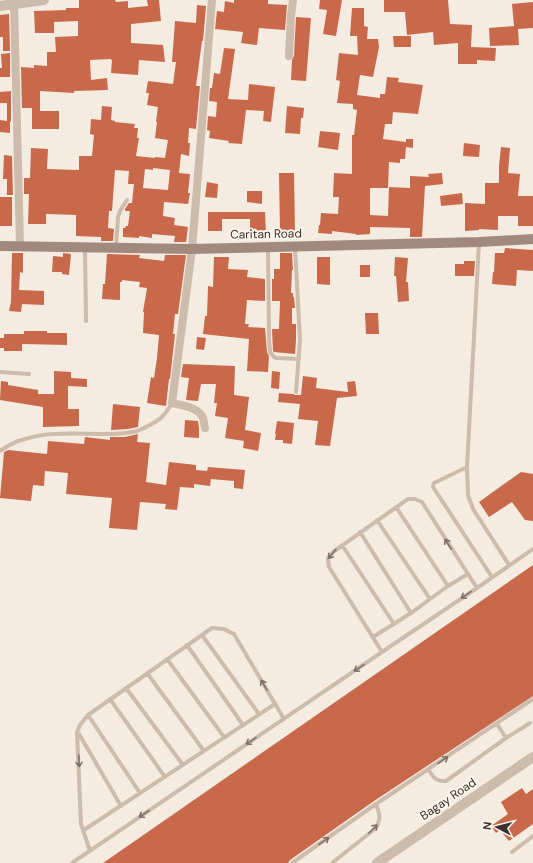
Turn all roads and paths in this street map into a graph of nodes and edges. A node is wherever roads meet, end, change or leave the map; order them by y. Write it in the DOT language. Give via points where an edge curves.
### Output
graph roads {
  1 [pos="44,0"];
  2 [pos="212,0"];
  3 [pos="293,0"];
  4 [pos="14,4"];
  5 [pos="0,6"];
  6 [pos="289,56"];
  7 [pos="127,200"];
  8 [pos="533,239"];
  9 [pos="479,242"];
  10 [pos="0,246"];
  11 [pos="20,246"];
  12 [pos="295,246"];
  13 [pos="85,247"];
  14 [pos="268,247"];
  15 [pos="116,248"];
  16 [pos="192,249"];
  17 [pos="86,321"];
  18 [pos="299,359"];
  19 [pos="0,372"];
  20 [pos="29,374"];
  21 [pos="296,392"];
  22 [pos="172,403"];
  23 [pos="205,428"];
  24 [pos="0,451"];
  25 [pos="467,467"];
  26 [pos="396,507"];
  27 [pos="377,520"];
  28 [pos="360,532"];
  29 [pos="342,545"];
  30 [pos="533,549"];
  31 [pos="509,565"];
  32 [pos="468,574"];
  33 [pos="492,577"];
  34 [pos="448,586"];
  35 [pos="477,588"];
  36 [pos="430,599"];
  37 [pos="411,612"];
  38 [pos="394,624"];
  39 [pos="202,635"];
  40 [pos="373,637"];
  41 [pos="187,645"];
  42 [pos="382,652"];
  43 [pos="167,659"];
  44 [pos="147,673"];
  45 [pos="126,688"];
  46 [pos="110,699"];
  47 [pos="533,700"];
  48 [pos="275,704"];
  49 [pos="260,714"];
  50 [pos="88,715"];
  51 [pos="284,719"];
  52 [pos="530,722"];
  53 [pos="497,724"];
  54 [pos="243,725"];
  55 [pos="78,732"];
  56 [pos="224,737"];
  57 [pos="506,738"];
  58 [pos="204,751"];
  59 [pos="533,757"];
  60 [pos="183,764"];
  61 [pos="428,769"];
  62 [pos="165,776"];
  63 [pos="140,793"];
  64 [pos="376,804"];
  65 [pos="121,806"];
  66 [pos="84,830"];
  67 [pos="533,836"];
  68 [pos="90,851"];
  69 [pos="512,852"];
  70 [pos="72,863"];
  71 [pos="292,863"];
  72 [pos="332,863"];
  73 [pos="377,863"];
  1 -- 4 [label="street"];
  2 -- 16 [label="street"];
  3 -- 6 [label="street"];
  4 -- 5 [label="street"];
  4 -- 11 [label="street"];
  7 -- 15 [label="lane" via="118,217"];
  8 -- 9 [label="main road, Caritan Road"];
  9 -- 12 [label="main road, Caritan Road"];
  9 -- 25 [label="lane"];
  10 -- 11 [label="main road, Caritan Road"];
  11 -- 13 [label="main road, Caritan Road"];
  12 -- 14 [label="main road, Caritan Road"];
  12 -- 18 [label="lane"];
  13 -- 15 [label="main road, Caritan Road"];
  13 -- 17 [label="lane"];
  14 -- 16 [label="main road, Caritan Road"];
  14 -- 18 [label="lane" via="270,352 274,357"];
  15 -- 16 [label="main road, Caritan Road"];
  16 -- 22 [label="street"];
  18 -- 21 [label="lane"];
  19 -- 20 [label="lane"];
  22 -- 23 [label="street" via="195,409 201,414"];
  22 -- 24 [label="lane" via="162,416 136,431 31,437"];
  25 -- 31 [label="lane" via="468,495 473,509"];
  25 -- 33 [label="lane" via="434,484 433,487"];
  26 -- 27 [label="lane"];
  32 -- 26 [label="lane, one-way" via="422,502 408,499"];
  26 -- 34 [label="lane"];
  27 -- 28 [label="lane"];
  27 -- 36 [label="lane"];
  28 -- 29 [label="lane"];
  28 -- 37 [label="lane"];
  29 -- 38 [label="lane"];
  29 -- 40 [label="lane, one-way" via="328,559 329,567"];
  30 -- 31 [label="lane"];
  31 -- 33 [label="lane"];
  32 -- 34 [label="lane"];
  32 -- 35 [label="lane"];
  33 -- 35 [label="lane"];
  34 -- 36 [label="lane"];
  35 -- 42 [label="lane, one-way"];
  36 -- 37 [label="lane"];
  37 -- 38 [label="lane"];
  38 -- 40 [label="lane"];
  39 -- 41 [label="lane"];
  48 -- 39 [label="lane, one-way" via="234,634 224,629 212,628"];
  39 -- 49 [label="lane"];
  40 -- 42 [label="lane"];
  41 -- 43 [label="lane"];
  41 -- 54 [label="lane"];
  42 -- 51 [label="lane, one-way"];
  43 -- 44 [label="lane"];
  43 -- 56 [label="lane"];
  44 -- 45 [label="lane"];
  44 -- 58 [label="lane"];
  45 -- 46 [label="lane"];
  45 -- 60 [label="lane"];
  46 -- 50 [label="lane"];
  46 -- 62 [label="lane"];
  47 -- 53 [label="lane"];
  48 -- 49 [label="lane"];
  48 -- 51 [label="lane"];
  49 -- 54 [label="lane"];
  50 -- 55 [label="lane"];
  50 -- 63 [label="lane"];
  51 -- 68 [label="lane, one-way"];
  52 -- 57 [label="lane"];
  53 -- 57 [label="lane"];
  61 -- 53 [label="lane, one-way"];
  54 -- 56 [label="lane"];
  55 -- 65 [label="lane"];
  55 -- 66 [label="lane, one-way"];
  56 -- 58 [label="lane"];
  57 -- 61 [label="lane" via="446,781 434,778"];
  58 -- 60 [label="lane"];
  59 -- 73 [label="street, Bagay Road"];
  60 -- 62 [label="lane"];
  61 -- 64 [label="lane"];
  62 -- 63 [label="lane"];
  63 -- 65 [label="lane"];
  71 -- 64 [label="lane, one-way"];
  72 -- 64 [label="lane, one-way" via="376,828 380,821"];
  65 -- 66 [label="lane"];
  66 -- 68 [label="lane"];
  67 -- 69 [label="lane"];
  68 -- 70 [label="lane"];
}
